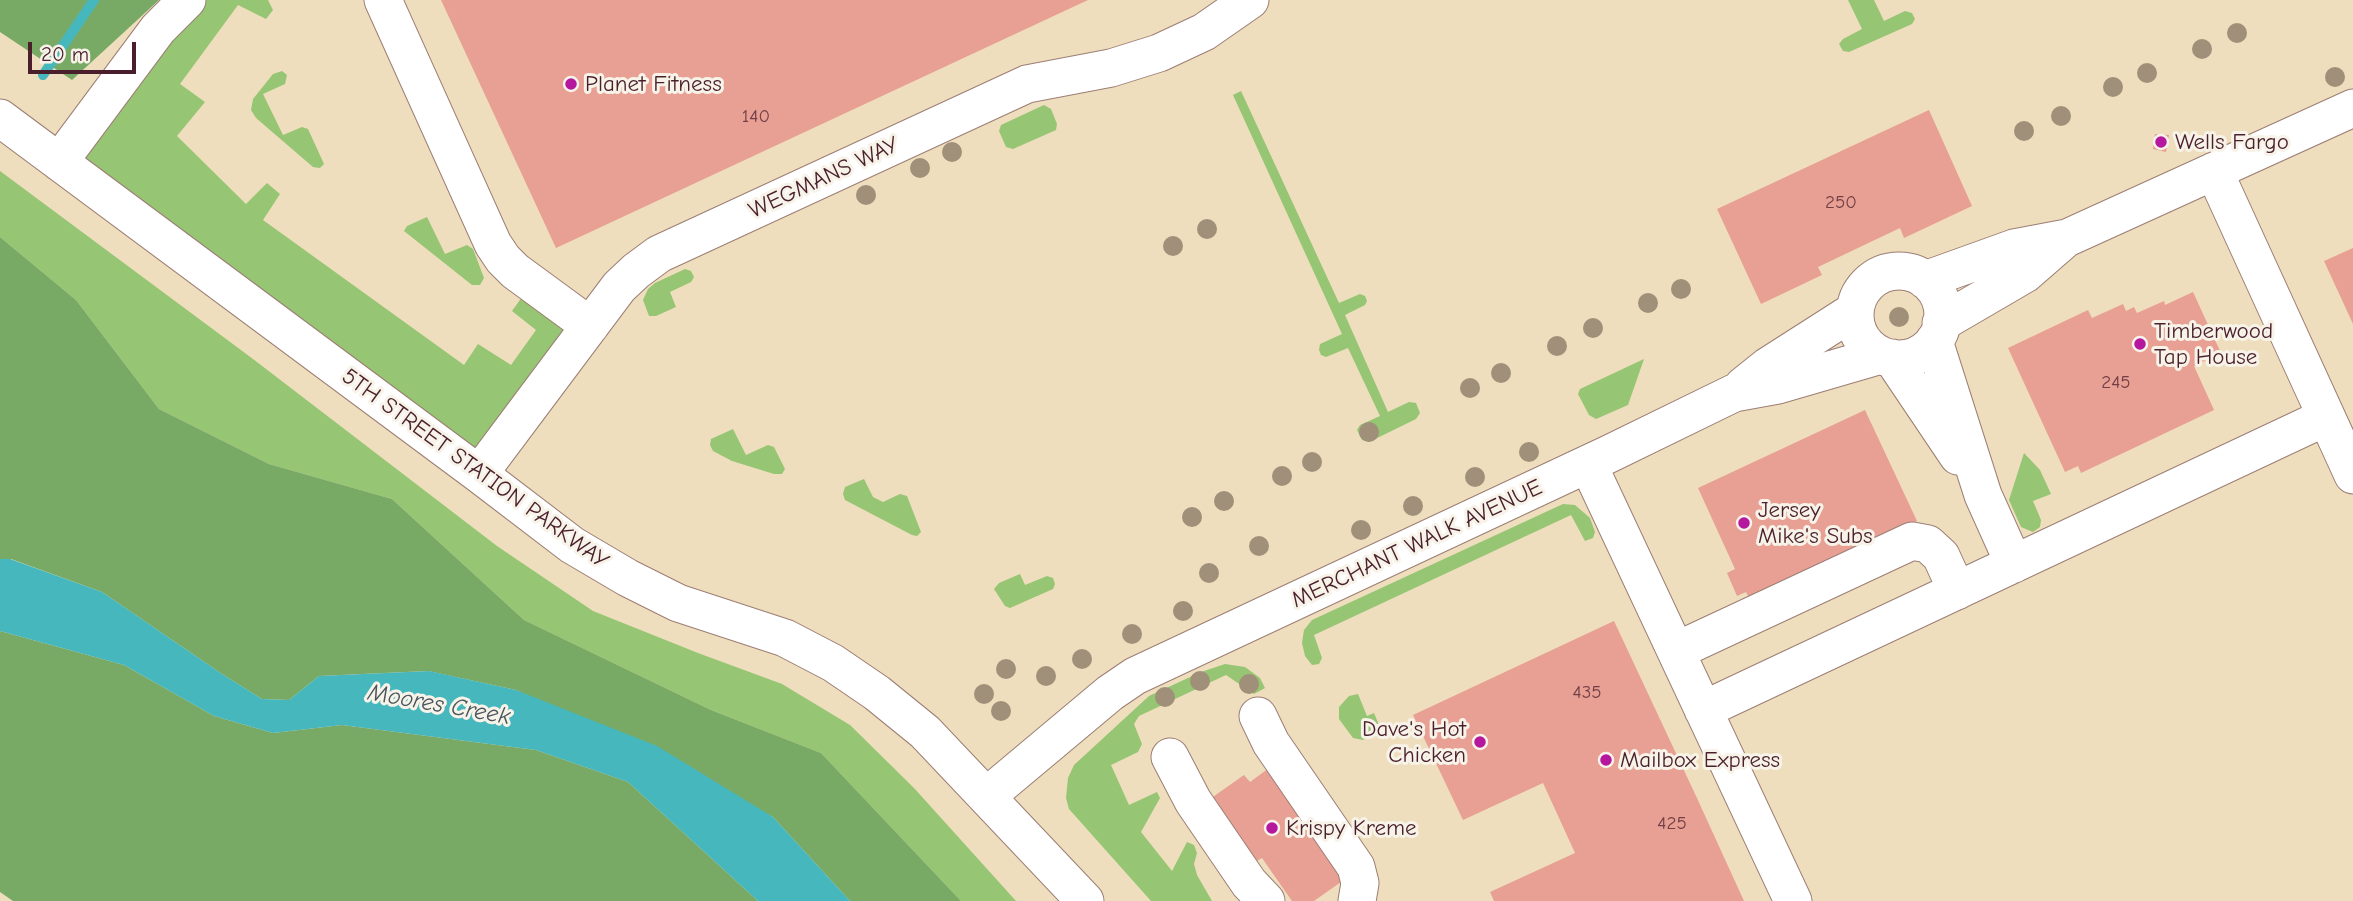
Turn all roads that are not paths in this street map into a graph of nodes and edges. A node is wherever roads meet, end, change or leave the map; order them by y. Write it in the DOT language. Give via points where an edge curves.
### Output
graph roads {
  1 [pos="187,0"];
  2 [pos="383,0"];
  3 [pos="1250,0"];
  4 [pos="2353,108"];
  5 [pos="0,118"];
  6 [pos="59,162"];
  7 [pos="2214,171"];
  8 [pos="2067,237"];
  9 [pos="1925,280"];
  10 [pos="1854,311"];
  11 [pos="590,326"];
  12 [pos="1938,332"];
  13 [pos="1887,357"];
  14 [pos="1734,393"];
  15 [pos="2326,417"];
  16 [pos="1588,464"];
  17 [pos="479,474"];
  18 [pos="2353,475"];
  19 [pos="1983,495"];
  20 [pos="2014,564"];
  21 [pos="1957,591"];
  22 [pos="1676,651"];
  23 [pos="1703,710"];
  24 [pos="1258,716"];
  25 [pos="1170,757"];
  26 [pos="987,796"];
  27 [pos="1085,901"];
  28 [pos="1266,901"];
  29 [pos="1357,901"];
  30 [pos="1793,901"];
  1 -- 6 [label="street" via="158,29"];
  2 -- 11 [label="street" via="493,244 516,271"];
  3 -- 11 [label="street, WEGMANS WAY" via="1204,32 1159,53 1111,68 1027,84 659,254 619,287"];
  4 -- 7 [label="street"];
  5 -- 6 [label="street, 5TH STREET STATION PARKWAY"];
  6 -- 17 [label="street, 5TH STREET STATION PARKWAY"];
  7 -- 8 [label="street"];
  7 -- 15 [label="street"];
  8 -- 9 [label="street" via="2014,248"];
  8 -- 12 [label="street" via="2025,274"];
  9 -- 10 [label="street" via="1896,271 1872,279"];
  9 -- 12 [label="street" via="1942,305"];
  10 -- 13 [label="street" via="1861,338"];
  10 -- 14 [label="street"];
  11 -- 17 [label="street, WEGMANS WAY"];
  12 -- 13 [label="street" via="1915,355"];
  12 -- 19 [label="street"];
  13 -- 14 [label="street, MERCHANT WALK AVENUE"];
  13 -- 19 [label="street"];
  14 -- 16 [label="street, MERCHANT WALK AVENUE"];
  15 -- 18 [label="street"];
  15 -- 20 [label="street"];
  16 -- 22 [label="street"];
  16 -- 26 [label="street, MERCHANT WALK AVENUE" via="1135,676"];
  17 -- 26 [label="street, 5TH STREET STATION PARKWAY" via="572,545 628,578 678,603 785,638 833,663 925,732"];
  19 -- 20 [label="street"];
  20 -- 21 [label="street"];
  21 -- 22 [label="street" via="1941,556 1928,544 1912,541"];
  21 -- 23 [label="street"];
  22 -- 23 [label="street"];
  23 -- 30 [label="street"];
  24 -- 29 [label="street" via="1271,743 1356,867 1360,883"];
  25 -- 28 [label="street" via="1193,801"];
  26 -- 27 [label="street, 5TH STREET STATION PARKWAY"];
}
